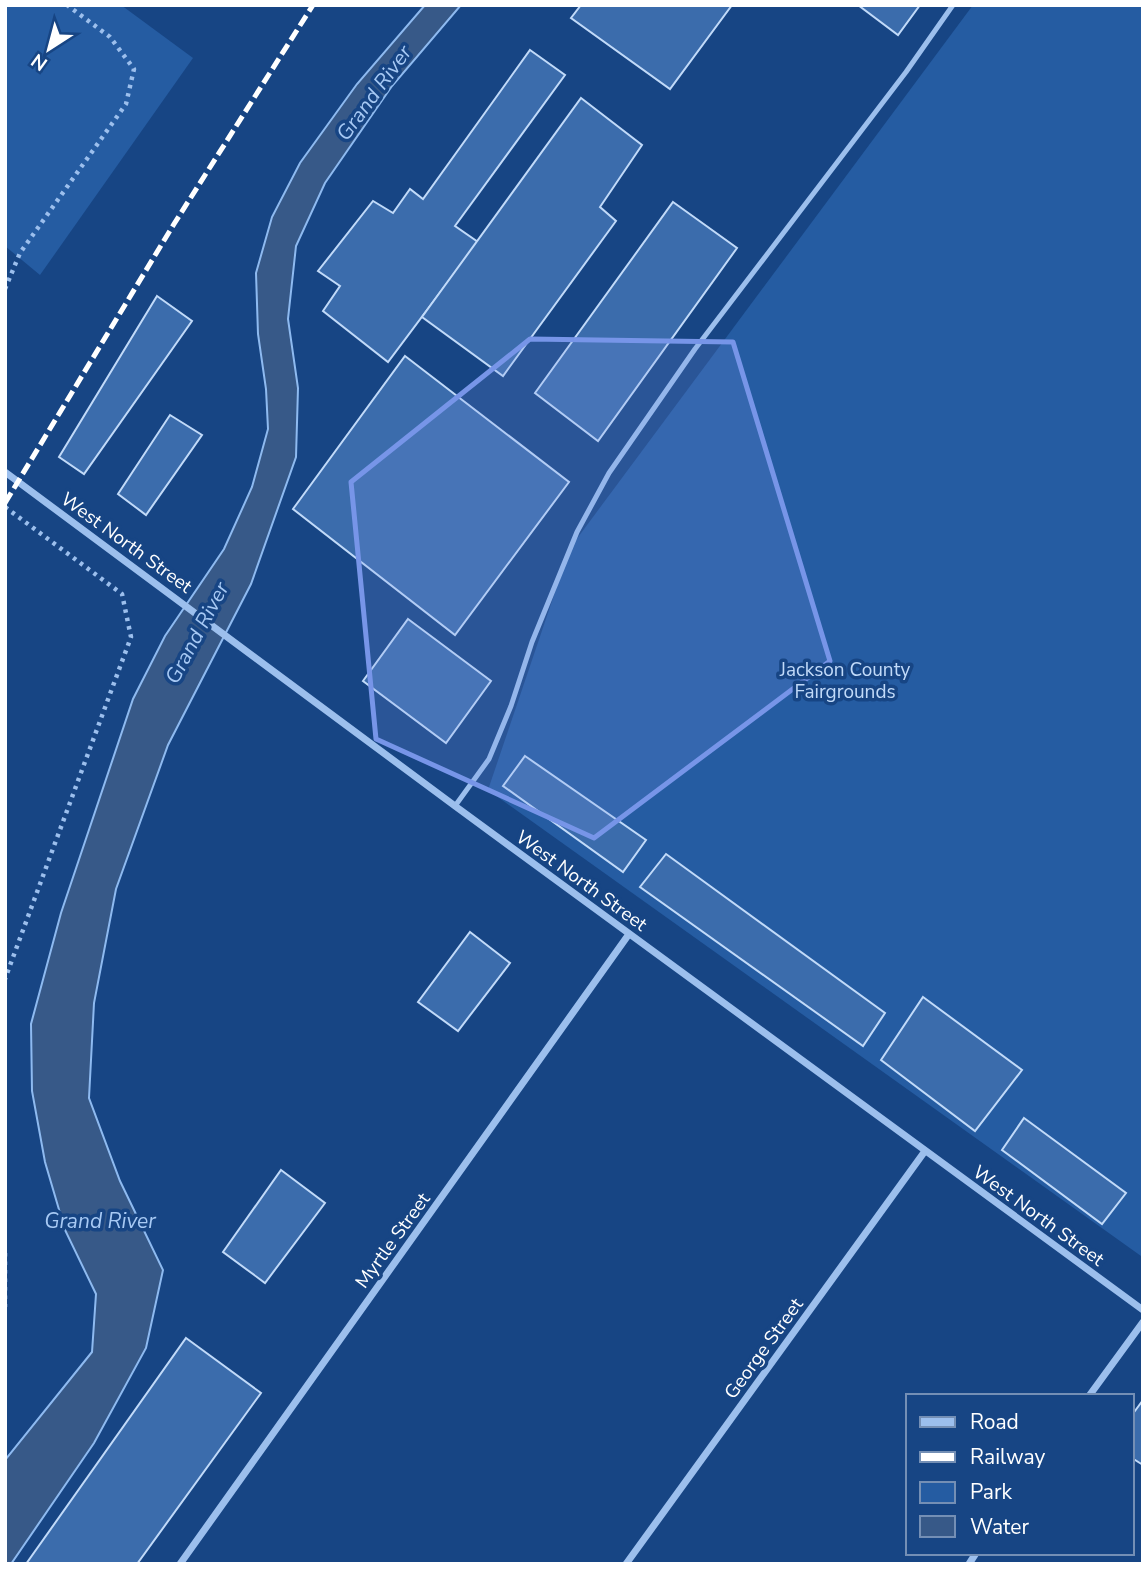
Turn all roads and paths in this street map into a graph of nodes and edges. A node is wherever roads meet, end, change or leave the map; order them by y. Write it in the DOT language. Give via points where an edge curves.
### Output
graph roads {
  1 [pos="68,5"];
  2 [pos="953,5"];
  3 [pos="5,289"];
  4 [pos="5,472"];
  5 [pos="5,507"];
  6 [pos="455,806"];
  7 [pos="629,933"];
  8 [pos="5,979"];
  9 [pos="925,1151"];
  10 [pos="5,1253"];
  11 [pos="5,1307"];
  12 [pos="1143,1310"];
  13 [pos="1143,1322"];
  14 [pos="1090,1394"];
  15 [pos="180,1564"];
  16 [pos="626,1564"];
  1 -- 3 [label="path" via="110,37 134,69 125,104 20,253"];
  2 -- 6 [label="lane" via="695,349 609,473 577,532 489,759"];
  4 -- 6 [label="street, West North Street"];
  5 -- 8 [label="path" via="122,594 131,637"];
  6 -- 7 [label="street, West North Street"];
  7 -- 9 [label="street, West North Street"];
  7 -- 15 [label="street, Myrtle Street"];
  9 -- 12 [label="street, West North Street"];
  9 -- 16 [label="street, George Street"];
  10 -- 11 [label="path"];
  13 -- 14 [label="street"];
}
